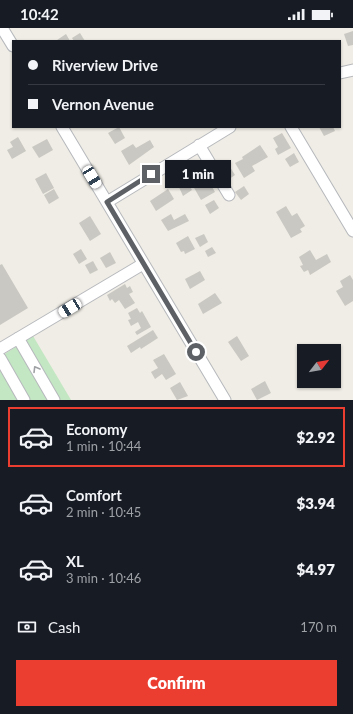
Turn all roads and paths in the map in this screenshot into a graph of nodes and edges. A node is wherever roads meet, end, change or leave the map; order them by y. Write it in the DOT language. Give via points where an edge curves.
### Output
graph roads {
  1 [pos="2,28"];
  2 [pos="12,44"];
  3 [pos="353,70"];
  4 [pos="341,73"];
  5 [pos="63,128"];
  6 [pos="228,128"];
  7 [pos="292,128"];
  8 [pos="199,144"];
  9 [pos="229,195"];
  10 [pos="107,202"];
  11 [pos="353,231"];
  12 [pos="143,264"];
  13 [pos="18,338"];
  14 [pos="0,349"];
  15 [pos="0,358"];
  16 [pos="24,400"];
  17 [pos="54,400"];
  18 [pos="225,400"];
  1 -- 2 [label="street"];
  3 -- 4 [label="street"];
  5 -- 10 [label="street"];
  6 -- 8 [label="street"];
  7 -- 11 [label="street"];
  8 -- 9 [label="street"];
  8 -- 10 [label="street"];
  10 -- 12 [label="street"];
  12 -- 13 [label="street"];
  12 -- 18 [label="street"];
  13 -- 14 [label="street"];
  17 -- 13 [label="street, one-way"];
  15 -- 16 [label="street"];
}
